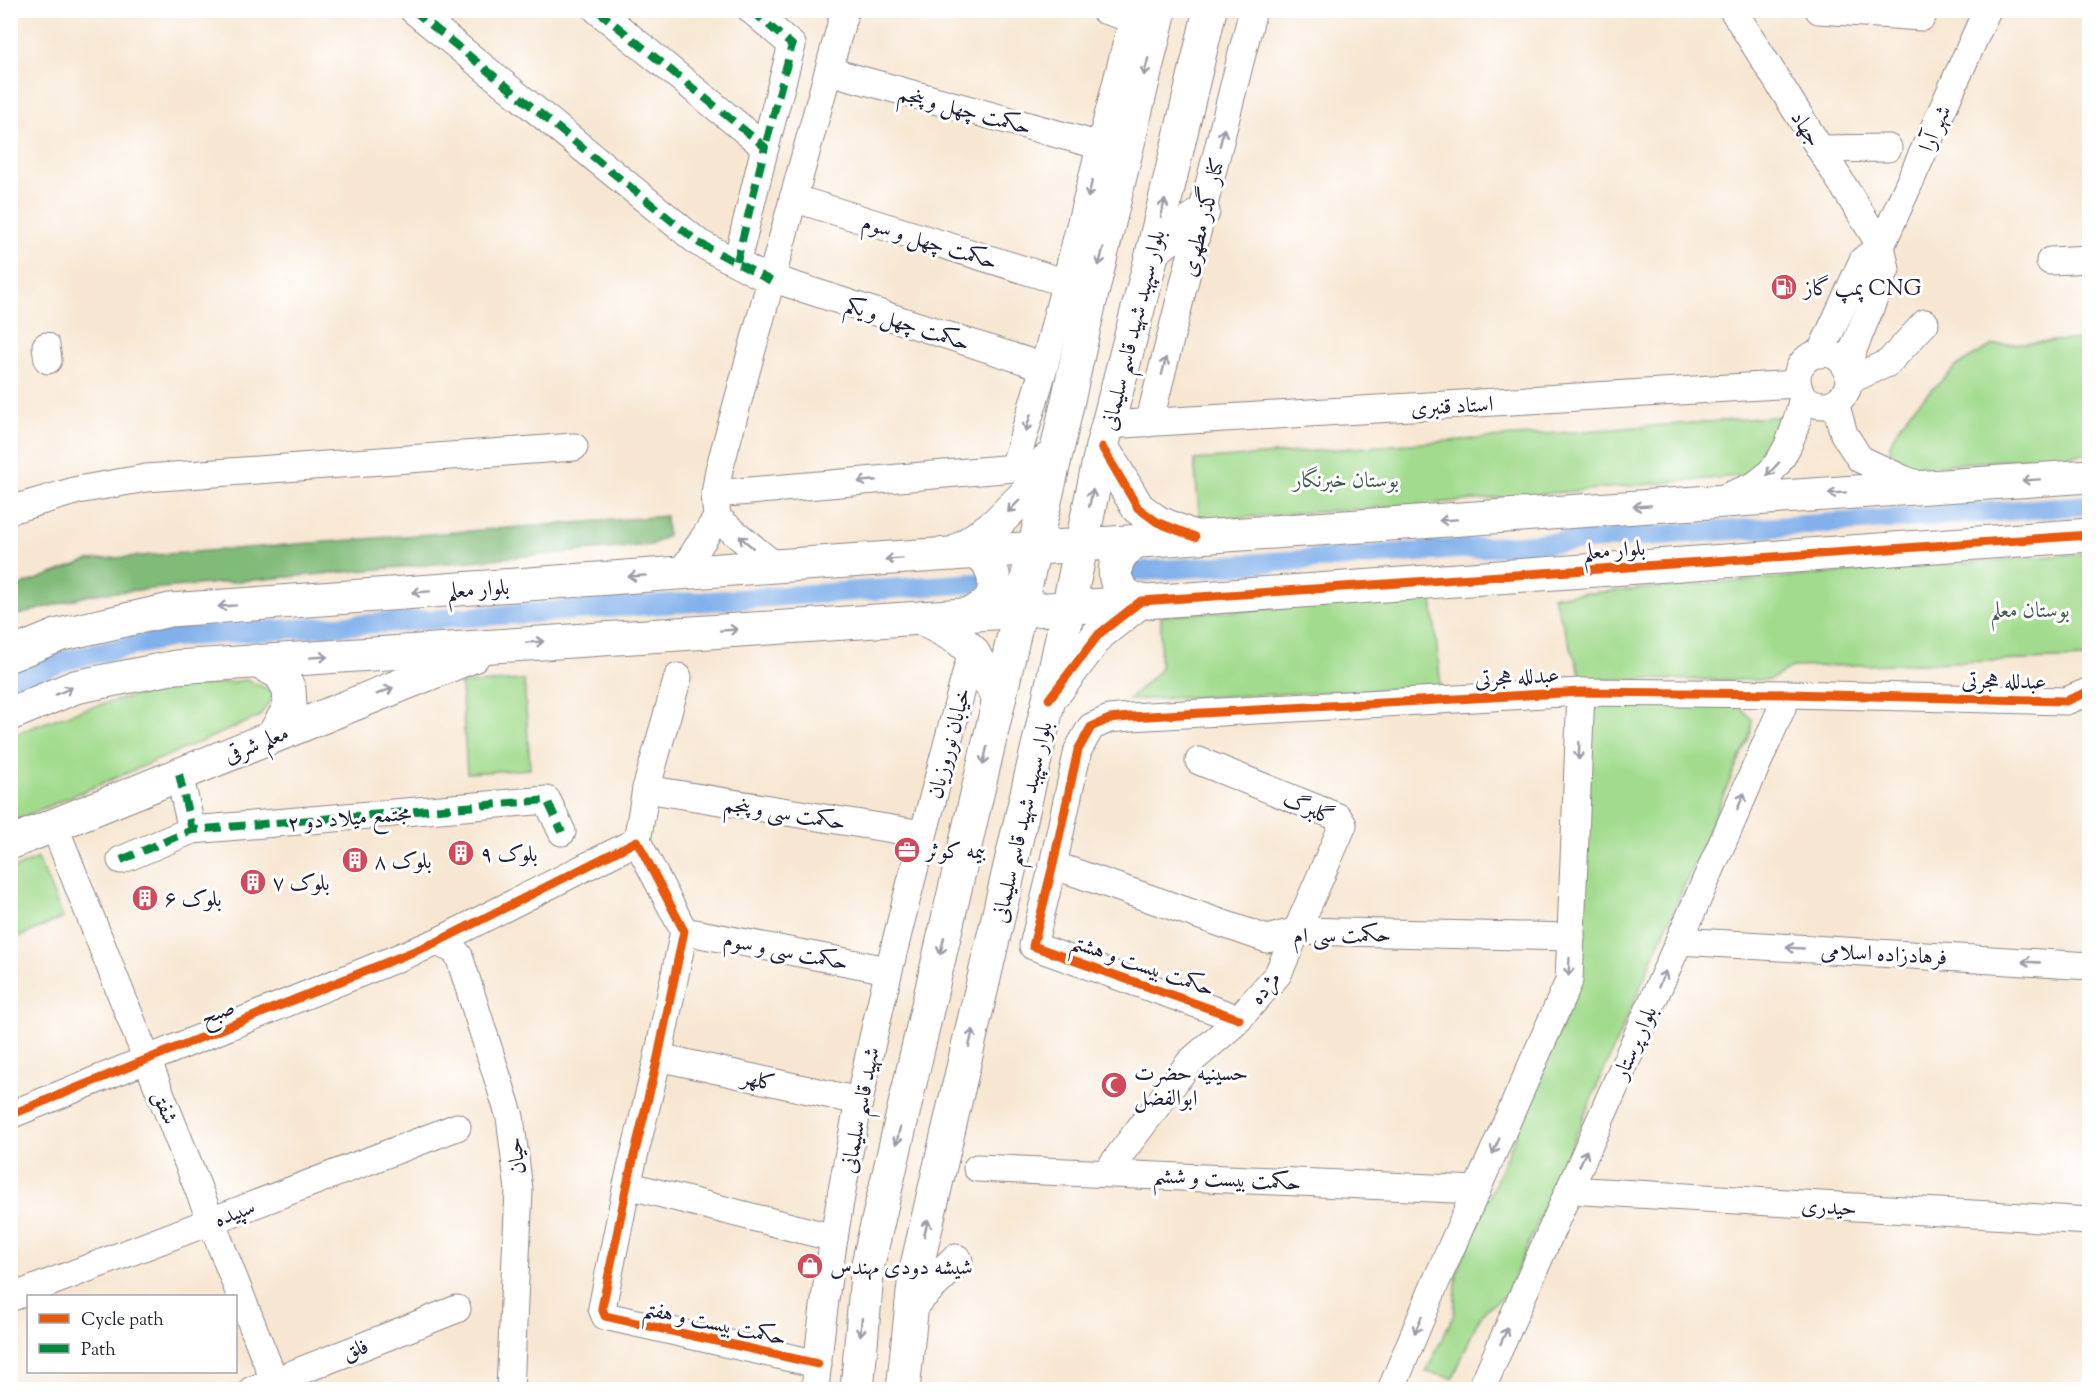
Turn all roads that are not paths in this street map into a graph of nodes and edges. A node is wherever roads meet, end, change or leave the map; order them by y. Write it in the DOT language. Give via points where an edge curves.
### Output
graph roads {
  1 [pos="597,10"];
  2 [pos="751,10"];
  3 [pos="845,10"];
  4 [pos="1104,10"];
  5 [pos="1210,10"];
  6 [pos="1253,10"];
  7 [pos="1732,10"];
  8 [pos="1819,10"];
  9 [pos="1988,10"];
  10 [pos="423,13"];
  11 [pos="1143,13"];
  12 [pos="1922,17"];
  13 [pos="829,71"];
  14 [pos="1101,146"];
  15 [pos="765,147"];
  16 [pos="1888,148"];
  17 [pos="1821,149"];
  18 [pos="794,198"];
  19 [pos="1203,212"];
  20 [pos="1881,246"];
  21 [pos="1153,251"];
  22 [pos="2090,259"];
  23 [pos="737,261"];
  24 [pos="2050,261"];
  25 [pos="771,280"];
  26 [pos="1066,283"];
  27 [pos="1073,312"];
  28 [pos="1925,322"];
  29 [pos="1820,354"];
  30 [pos="1044,367"];
  31 [pos="1847,373"];
  32 [pos="1800,390"];
  33 [pos="1835,403"];
  34 [pos="1149,423"];
  35 [pos="1105,436"];
  36 [pos="1059,441"];
  37 [pos="574,447"];
  38 [pos="2090,476"];
  39 [pos="1926,487"];
  40 [pos="1715,501"];
  41 [pos="716,506"];
  42 [pos="10,510"];
  43 [pos="2090,535"];
  44 [pos="1195,537"];
  45 [pos="1134,542"];
  46 [pos="1081,546"];
  47 [pos="1034,549"];
  48 [pos="966,554"];
  49 [pos="775,566"];
  50 [pos="681,573"];
  51 [pos="1141,601"];
  52 [pos="1069,607"];
  53 [pos="1019,610"];
  54 [pos="972,614"];
  55 [pos="921,618"];
  56 [pos="502,644"];
  57 [pos="972,651"];
  58 [pos="10,655"];
  59 [pos="256,662"];
  60 [pos="678,677"];
  61 [pos="2090,691"];
  62 [pos="1581,692"];
  63 [pos="1788,694"];
  64 [pos="999,699"];
  65 [pos="1049,699"];
  66 [pos="10,714"];
  67 [pos="273,736"];
  68 [pos="1199,761"];
  69 [pos="179,774"];
  70 [pos="646,789"];
  71 [pos="54,825"];
  72 [pos="192,830"];
  73 [pos="562,832"];
  74 [pos="923,834"];
  75 [pos="637,841"];
  76 [pos="10,843"];
  77 [pos="121,860"];
  78 [pos="1053,866"];
  79 [pos="684,931"];
  80 [pos="1297,931"];
  81 [pos="1571,937"];
  82 [pos="1679,941"];
  83 [pos="437,942"];
  84 [pos="1033,946"];
  85 [pos="2090,966"];
  86 [pos="888,970"];
  87 [pos="1239,1019"];
  88 [pos="658,1056"];
  89 [pos="147,1060"];
  90 [pos="860,1101"];
  91 [pos="10,1115"];
  92 [pos="457,1127"];
  93 [pos="977,1167"];
  94 [pos="1106,1173"];
  95 [pos="627,1185"];
  96 [pos="1477,1190"];
  97 [pos="1569,1190"];
  98 [pos="211,1221"];
  99 [pos="2090,1221"];
  100 [pos="834,1238"];
  101 [pos="956,1261"];
  102 [pos="236,1295"];
  103 [pos="237,1297"];
  104 [pos="10,1298"];
  105 [pos="912,1303"];
  106 [pos="457,1309"];
  107 [pos="816,1377"];
  108 [pos="268,1387"];
  109 [pos="510,1389"];
  110 [pos="857,1389"];
  111 [pos="903,1389"];
  112 [pos="1391,1389"];
  113 [pos="1481,1389"];
  1 -- 15 [label="street"];
  2 -- 15 [label="street" via="792,45"];
  3 -- 13 [label="street"];
  4 -- 11 [label="street"];
  21 -- 5 [label="main road, بلوار سپهبد شهید قاسم سلیمانی, one-way"];
  19 -- 6 [label="street, کنار گذر مطهری, one-way"];
  7 -- 17 [label="street, جهاد"];
  8 -- 12 [label="street"];
  9 -- 20 [label="street, شهر آرا"];
  10 -- 23 [label="street, حکمت چهل و یکم" via="699,243"];
  11 -- 14 [label="street"];
  11 -- 27 [label="main road, بلوار سپهبد شهید قاسم سلیمانی, one-way"];
  13 -- 14 [label="street, حکمت چهل و پنجم"];
  13 -- 18 [label="street"];
  14 -- 26 [label="street, one-way"];
  15 -- 23 [label="street"];
  16 -- 17 [label="street"];
  17 -- 20 [label="street, جهاد"];
  18 -- 25 [label="street"];
  18 -- 26 [label="street, حکمت چهل و سوم"];
  19 -- 21 [label="main road"];
  34 -- 19 [label="street, کنار گذر مطهری, one-way"];
  20 -- 29 [label="street, شهر آرا" via="1863,260"];
  20 -- 31 [label="street, شهر آرا" via="1886,269"];
  21 -- 35 [label="main road, بلوار سپهبد شهید قاسم سلیمانی"];
  22 -- 24 [label="street"];
  23 -- 25 [label="street, حکمت چهل و یکم"];
  25 -- 30 [label="street, حکمت چهل و یکم"];
  25 -- 41 [label="street" via="719,470"];
  26 -- 27 [label="street"];
  27 -- 30 [label="street"];
  27 -- 36 [label="main road, بلوار سپهبد شهید قاسم سلیمانی"];
  28 -- 31 [label="street" via="1888,363"];
  29 -- 31 [label="street" via="1835,356"];
  29 -- 32 [label="street, شهر آرا" via="1805,361 1797,376"];
  30 -- 41 [label="street, one-way" via="1014,468"];
  31 -- 33 [label="street, شهر آرا" via="1845,393"];
  32 -- 33 [label="street" via="1818,405"];
  32 -- 34 [label="street, استاد قنبری"];
  32 -- 40 [label="street, شهر آرا, one-way" via="1796,424 1783,457 1754,485"];
  33 -- 39 [label="street" via="1844,434 1860,459"];
  34 -- 35 [label="street, استاد قنبری"];
  35 -- 44 [label="main road" via="1138,508 1157,522"];
  46 -- 35 [label="main road, بلوار سپهبد شهید قاسم سلیمانی, one-way"];
  36 -- 47 [label="main road, بلوار سپهبد شهید قاسم سلیمانی"];
  36 -- 48 [label="main road, one-way" via="1026,494"];
  37 -- 42 [label="street" via="146,478 78,490"];
  38 -- 39 [label="main road, بلوار معلم, one-way"];
  39 -- 40 [label="main road, بلوار معلم, one-way"];
  40 -- 44 [label="main road, بلوار معلم, one-way"];
  49 -- 41 [label="street, one-way"];
  41 -- 50 [label="street"];
  43 -- 51 [label="main road, بلوار معلم"];
  44 -- 45 [label="main road, بلوار معلم"];
  45 -- 46 [label="main road, بلوار معلم"];
  45 -- 51 [label="main road" via="1120,555 1115,570 1118,585 1128,598"];
  46 -- 47 [label="main road, بلوار معلم"];
  46 -- 52 [label="main road, بلوار سپهبد شهید قاسم سلیمانی"];
  47 -- 48 [label="main road, بلوار معلم"];
  47 -- 53 [label="main road, بلوار سپهبد شهید قاسم سلیمانی"];
  48 -- 49 [label="main road, بلوار معلم, one-way"];
  48 -- 54 [label="main road" via="991,566 994,582 986,605"];
  49 -- 50 [label="main road, بلوار معلم"];
  50 -- 58 [label="main road, بلوار معلم, one-way" via="170,610 59,635"];
  51 -- 52 [label="main road, بلوار معلم"];
  51 -- 65 [label="main road" via="1099,634"];
  52 -- 53 [label="main road, بلوار معلم"];
  52 -- 65 [label="main road, بلوار سپهبد شهید قاسم سلیمانی"];
  53 -- 54 [label="main road, بلوار معلم"];
  53 -- 64 [label="main road, بلوار سپهبد شهید قاسم سلیمانی"];
  54 -- 55 [label="main road, بلوار معلم"];
  56 -- 55 [label="main road, one-way"];
  55 -- 57 [label="main road" via="959,639"];
  59 -- 56 [label="main road, one-way"];
  67 -- 56 [label="main road, معلم شرقی, one-way"];
  57 -- 64 [label="main road"];
  57 -- 74 [label="street, خیابان نوروزیان"];
  66 -- 59 [label="main road, one-way" via="75,687 176,667"];
  59 -- 67 [label="main road" via="280,673 289,689 290,707"];
  60 -- 70 [label="street"];
  61 -- 63 [label="street, عبدلله هجرتی" via="2066,701"];
  62 -- 63 [label="street, عبدلله هجرتی"];
  62 -- 78 [label="street, عبدلله هجرتی" via="1109,719 1091,727 1078,750"];
  62 -- 81 [label="street, one-way"];
  82 -- 63 [label="street, بلوار پرستار, one-way"];
  64 -- 110 [label="main road, بلوار سپهبد شهید قاسم سلیمانی, one-way" via="868,1264"];
  105 -- 65 [label="main road, بلوار سپهبد شهید قاسم سلیمانی, one-way" via="915,1274"];
  67 -- 69 [label="main road, معلم شرقی"];
  68 -- 80 [label="street, گلبرگ" via="1338,818 1343,825"];
  69 -- 71 [label="main road, معلم شرقی"];
  69 -- 72 [label="street"];
  70 -- 74 [label="street, حکمت سی و پنجم"];
  70 -- 75 [label="street"];
  71 -- 76 [label="main road, معلم شرقی"];
  71 -- 89 [label="street, شفق"];
  72 -- 73 [label="street, مجتمع میلاد دو ۲" via="547,800"];
  72 -- 77 [label="street, مجتمع میلاد دو ۲"];
  74 -- 86 [label="street, شهید قاسم سلیمانی"];
  75 -- 79 [label="street"];
  75 -- 83 [label="street, صبح"];
  78 -- 80 [label="street, حکمت سی ام" via="1267,939"];
  78 -- 84 [label="street, عبدلله هجرتی"];
  79 -- 86 [label="street, حکمت سی و سوم"];
  79 -- 88 [label="street"];
  80 -- 81 [label="street, حکمت سی ام"];
  80 -- 87 [label="street, مژده" via="1278,974"];
  81 -- 96 [label="street, one-way" via="1569,981"];
  85 -- 82 [label="street, فرهادزاده اسلامی, one-way"];
  97 -- 82 [label="street, بلوار پرستار, one-way"];
  83 -- 89 [label="street, صبح"];
  83 -- 109 [label="street, حیان" via="459,956 510,1117 519,1190"];
  84 -- 87 [label="street, حکمت بیست و هشتم"];
  86 -- 90 [label="street, شهید قاسم سلیمانی"];
  87 -- 94 [label="street, مژده" via="1190,1062"];
  88 -- 90 [label="street, کلهر"];
  88 -- 95 [label="street"];
  89 -- 91 [label="street, صبح"];
  89 -- 98 [label="street, شفق"];
  90 -- 100 [label="street, شهید قاسم سلیمانی"];
  92 -- 98 [label="street, سپیده"];
  93 -- 94 [label="street, حکمت بیست و ششم"];
  94 -- 96 [label="street, حکمت بیست و ششم"];
  95 -- 100 [label="street"];
  95 -- 107 [label="street, حکمت بیست و هفتم" via="602,1308 605,1316"];
  96 -- 112 [label="street, one-way"];
  97 -- 99 [label="street, حیدری"];
  113 -- 97 [label="street, بلوار پرستار, one-way"];
  98 -- 102 [label="street, شفق"];
  98 -- 104 [label="street, سپیده"];
  100 -- 107 [label="street, شهید قاسم سلیمانی"];
  101 -- 105 [label="main road"];
  103 -- 108 [label="street, شفق"];
  105 -- 111 [label="main road, بلوار سپهبد شهید قاسم سلیمانی"];
  106 -- 108 [label="street, فلق"];
}
